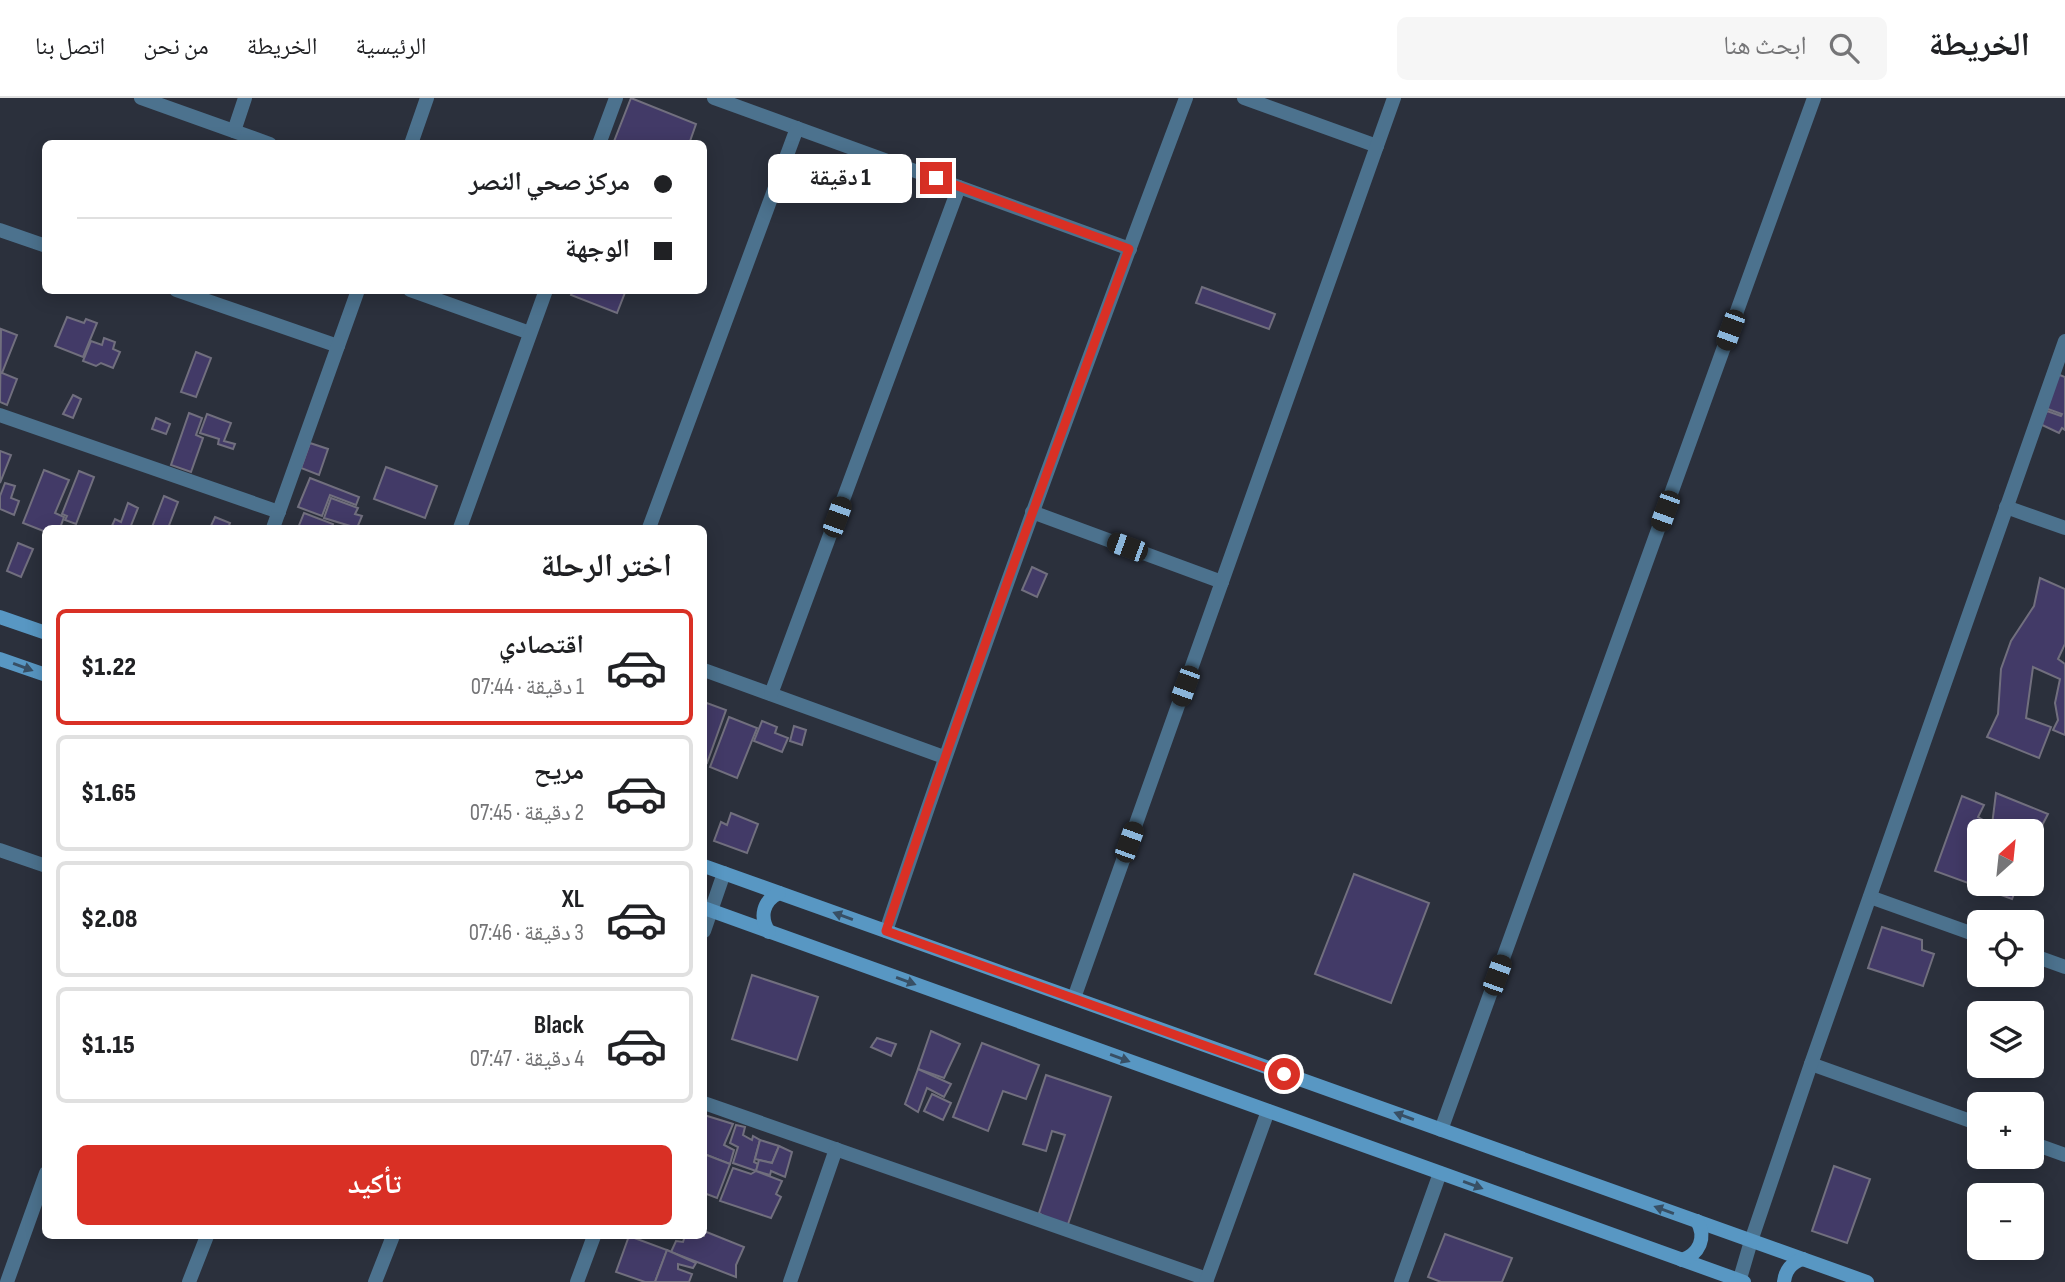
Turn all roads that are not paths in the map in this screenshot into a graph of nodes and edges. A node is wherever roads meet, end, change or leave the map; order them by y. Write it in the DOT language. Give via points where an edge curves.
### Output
graph roads {
  1 [pos="141,98"];
  2 [pos="245,98"];
  3 [pos="427,98"];
  4 [pos="616,98"];
  5 [pos="714,98"];
  6 [pos="1186,98"];
  7 [pos="1244,98"];
  8 [pos="1394,98"];
  9 [pos="1814,98"];
  10 [pos="797,128"];
  11 [pos="234,131"];
  12 [pos="259,140"];
  13 [pos="412,140"];
  14 [pos="600,140"];
  15 [pos="1377,146"];
  16 [pos="959,187"];
  17 [pos="0,230"];
  18 [pos="42,245"];
  19 [pos="1129,249"];
  20 [pos="188,294"];
  21 [pos="357,294"];
  22 [pos="421,294"];
  23 [pos="545,294"];
  24 [pos="530,333"];
  25 [pos="2065,341"];
  26 [pos="338,346"];
  27 [pos="0,415"];
  28 [pos="2006,507"];
  29 [pos="279,512"];
  30 [pos="1032,512"];
  31 [pos="274,525"];
  32 [pos="461,525"];
  33 [pos="650,525"];
  34 [pos="2065,528"];
  35 [pos="1222,582"];
  36 [pos="0,617"];
  37 [pos="42,632"];
  38 [pos="0,659"];
  39 [pos="707,671"];
  40 [pos="42,674"];
  41 [pos="771,694"];
  42 [pos="944,757"];
  43 [pos="0,850"];
  44 [pos="42,865"];
  45 [pos="707,867"];
  46 [pos="724,873"];
  47 [pos="779,893"];
  48 [pos="1870,897"];
  49 [pos="707,910"];
  50 [pos="886,931"];
  51 [pos="769,932"];
  52 [pos="1967,932"];
  53 [pos="2044,959"];
  54 [pos="2065,967"];
  55 [pos="1074,999"];
  56 [pos="1811,1064"];
  57 [pos="707,1103"];
  58 [pos="1268,1111"];
  59 [pos="1967,1120"];
  60 [pos="1441,1130"];
  61 [pos="2044,1147"];
  62 [pos="836,1149"];
  63 [pos="2065,1155"];
  64 [pos="1440,1173"];
  65 [pos="42,1184"];
  66 [pos="1697,1222"];
  67 [pos="205,1239"];
  68 [pos="392,1239"];
  69 [pos="593,1239"];
  70 [pos="1751,1241"];
  71 [pos="1802,1259"];
  72 [pos="1682,1260"];
  73 [pos="1207,1281"];
  74 [pos="7,1282"];
  75 [pos="189,1282"];
  76 [pos="375,1282"];
  77 [pos="578,1282"];
  78 [pos="790,1282"];
  79 [pos="1401,1282"];
  80 [pos="1741,1282"];
  81 [pos="1784,1282"];
  82 [pos="1867,1282"];
  1 -- 11 [label="street"];
  2 -- 11 [label="street"];
  3 -- 13 [label="street"];
  4 -- 14 [label="street"];
  5 -- 10 [label="street"];
  6 -- 19 [label="street"];
  7 -- 15 [label="street"];
  8 -- 15 [label="street"];
  9 -- 60 [label="street"];
  10 -- 16 [label="street"];
  10 -- 33 [label="street"];
  11 -- 12 [label="street"];
  15 -- 35 [label="street"];
  16 -- 19 [label="street"];
  16 -- 41 [label="street"];
  17 -- 18 [label="street"];
  19 -- 30 [label="street"];
  20 -- 26 [label="street"];
  21 -- 26 [label="street"];
  22 -- 24 [label="street"];
  23 -- 24 [label="street"];
  24 -- 32 [label="street"];
  25 -- 28 [label="street"];
  26 -- 29 [label="street"];
  27 -- 29 [label="street"];
  28 -- 34 [label="street"];
  28 -- 48 [label="street"];
  29 -- 31 [label="street"];
  30 -- 35 [label="street"];
  30 -- 42 [label="street"];
  35 -- 55 [label="street"];
  36 -- 37 [label="street"];
  38 -- 40 [label="street, one-way"];
  39 -- 41 [label="street"];
  41 -- 42 [label="street"];
  42 -- 50 [label="street"];
  43 -- 44 [label="street"];
  45 -- 46 [label="street"];
  46 -- 47 [label="street"];
  46 -- 49 [label="street"];
  50 -- 47 [label="street, one-way"];
  47 -- 51 [label="street" via="768,900 764,910"];
  48 -- 52 [label="street"];
  48 -- 56 [label="street"];
  49 -- 51 [label="street"];
  50 -- 55 [label="street"];
  51 -- 58 [label="street, one-way"];
  53 -- 54 [label="street"];
  60 -- 55 [label="street, one-way"];
  56 -- 59 [label="street"];
  56 -- 70 [label="street"];
  57 -- 62 [label="street"];
  58 -- 64 [label="street"];
  58 -- 73 [label="street"];
  66 -- 60 [label="street, one-way"];
  61 -- 63 [label="street"];
  62 -- 73 [label="street"];
  62 -- 78 [label="street"];
  64 -- 72 [label="street, one-way"];
  64 -- 79 [label="street"];
  65 -- 74 [label="street"];
  66 -- 70 [label="street"];
  66 -- 72 [label="street" via="1700,1245"];
  67 -- 75 [label="street"];
  68 -- 76 [label="street"];
  69 -- 77 [label="street"];
  70 -- 71 [label="street"];
  70 -- 80 [label="street"];
  71 -- 81 [label="street" via="1790,1266"];
  71 -- 82 [label="street"];
  72 -- 80 [label="street"];
}
